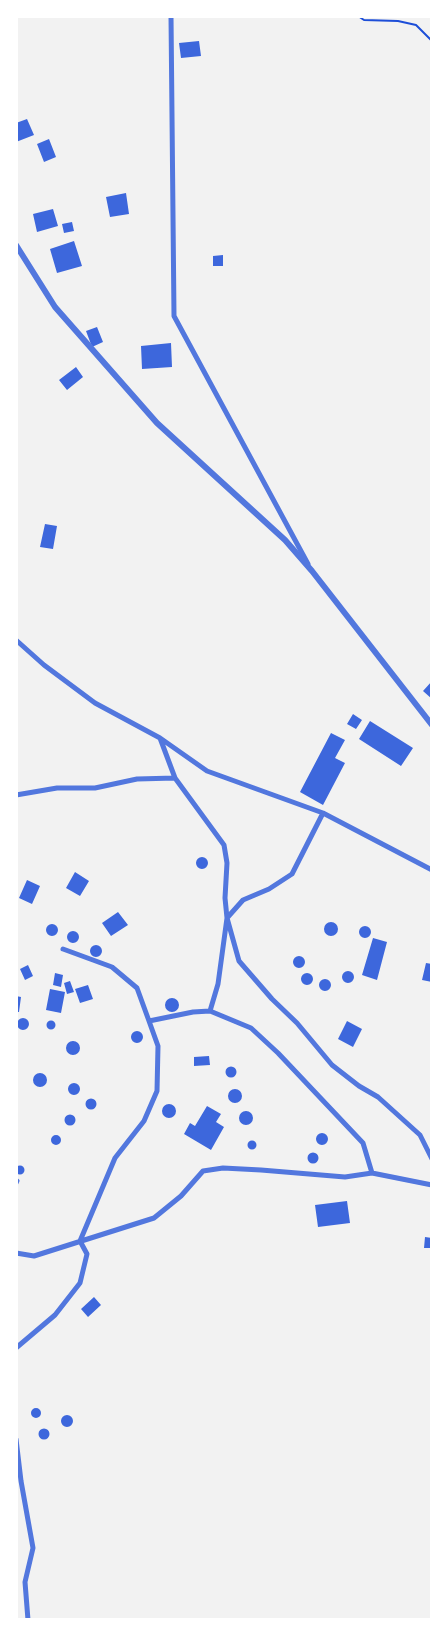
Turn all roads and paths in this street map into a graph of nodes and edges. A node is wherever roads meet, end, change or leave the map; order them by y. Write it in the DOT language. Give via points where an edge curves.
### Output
graph roads {
  1 [pos="171,16"];
  2 [pos="358,16"];
  3 [pos="432,41"];
  4 [pos="16,245"];
  5 [pos="312,571"];
  6 [pos="16,640"];
  7 [pos="432,725"];
  8 [pos="160,738"];
  9 [pos="175,778"];
  10 [pos="16,795"];
  11 [pos="323,813"];
  12 [pos="432,870"];
  13 [pos="227,918"];
  14 [pos="63,949"];
  15 [pos="210,1010"];
  16 [pos="149,1021"];
  17 [pos="432,1159"];
  18 [pos="372,1173"];
  19 [pos="432,1185"];
  20 [pos="80,1241"];
  21 [pos="16,1252"];
  22 [pos="16,1348"];
  23 [pos="16,1439"];
  24 [pos="28,1620"];
  1 -- 5 [label="street" via="174,316"];
  2 -- 3 [label="path" via="364,20 416,25"];
  4 -- 5 [label="street" via="55,307 157,423 285,540"];
  5 -- 7 [label="street"];
  6 -- 8 [label="street" via="95,703"];
  8 -- 9 [label="street"];
  8 -- 11 [label="street" via="207,771"];
  9 -- 10 [label="street" via="137,779 95,788 57,788"];
  9 -- 13 [label="street" via="224,844"];
  11 -- 12 [label="street"];
  11 -- 13 [label="street" via="292,874 243,900"];
  13 -- 15 [label="street" via="218,984"];
  13 -- 17 [label="street" via="239,961 332,1066 378,1097 420,1135"];
  14 -- 16 [label="street" via="112,967 137,988"];
  15 -- 16 [label="street"];
  15 -- 18 [label="street" via="251,1028 278,1052 363,1143"];
  16 -- 20 [label="street" via="158,1046 157,1091 144,1121 115,1158"];
  18 -- 19 [label="street"];
  18 -- 20 [label="street" via="345,1177 204,1170 181,1196 154,1218"];
  20 -- 21 [label="street" via="34,1256"];
  20 -- 22 [label="street" via="86,1254 80,1283 55,1315"];
  23 -- 24 [label="street" via="33,1548 25,1582"];
}
